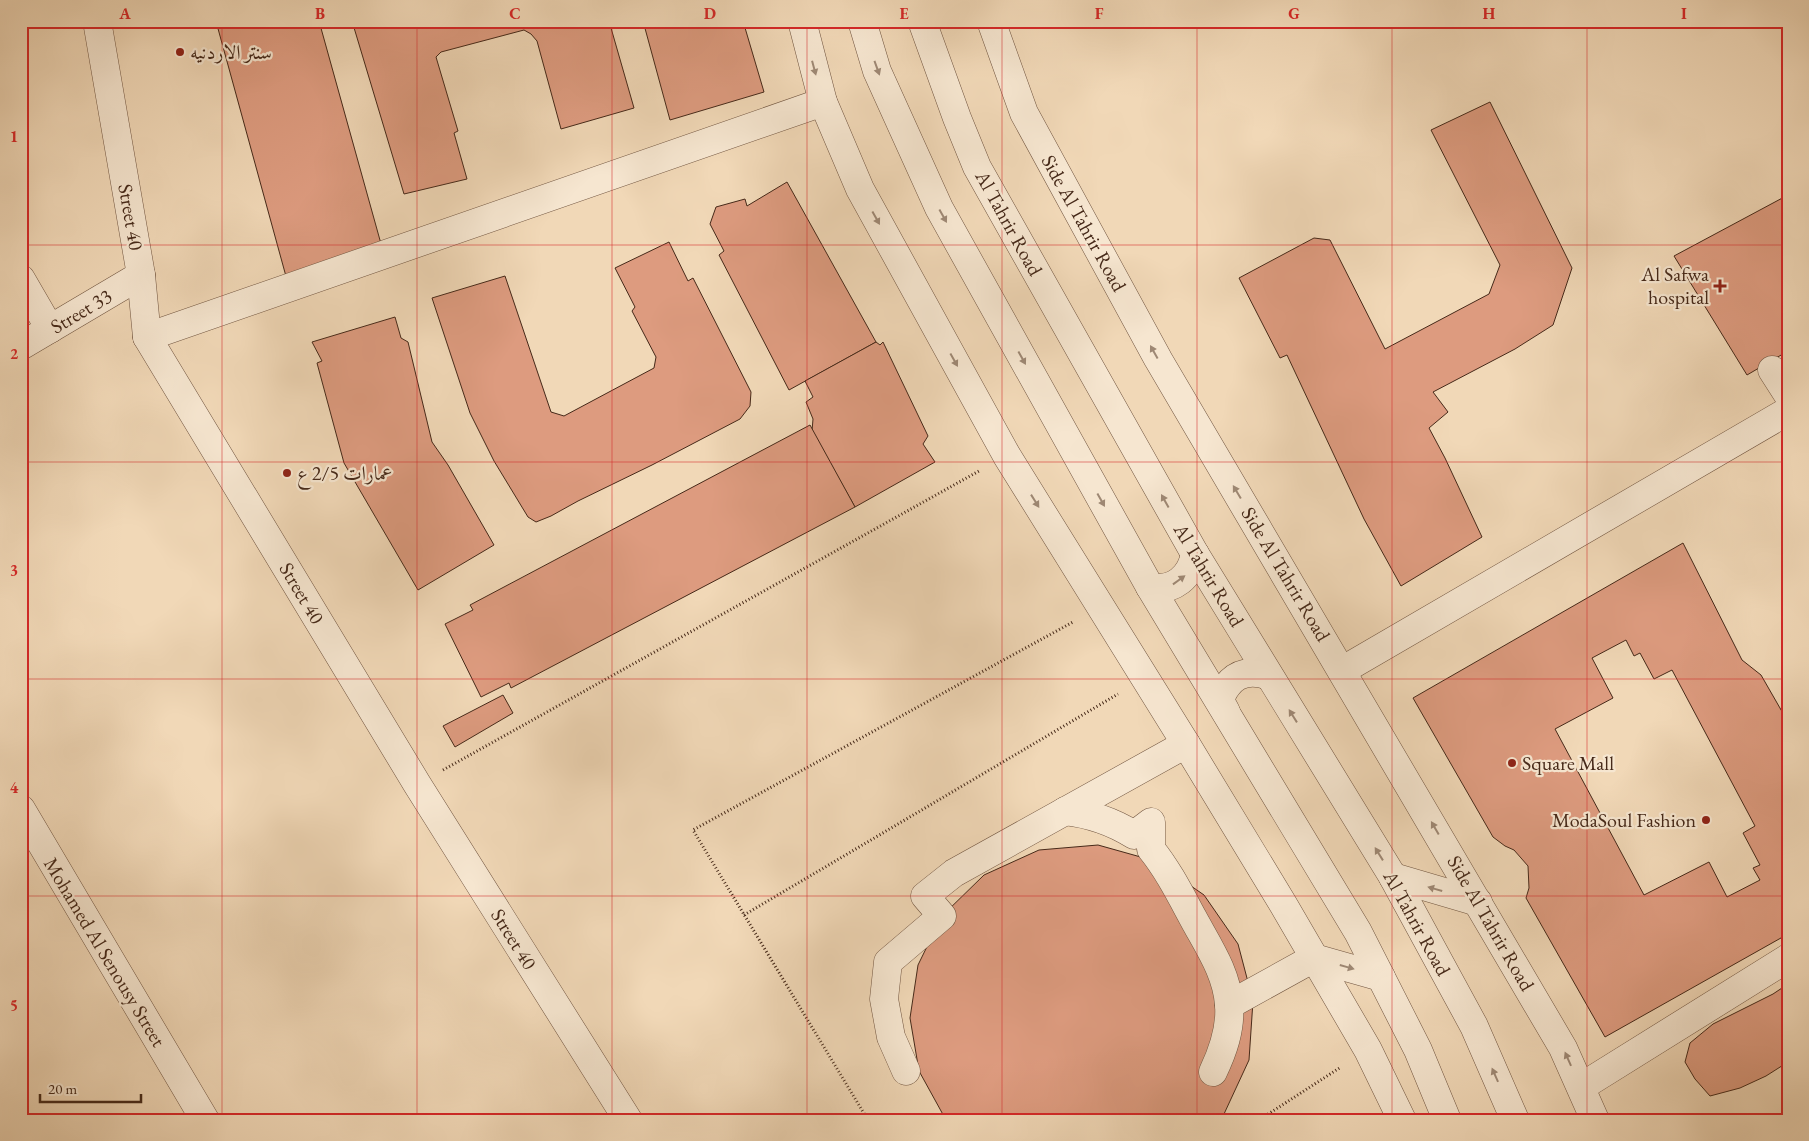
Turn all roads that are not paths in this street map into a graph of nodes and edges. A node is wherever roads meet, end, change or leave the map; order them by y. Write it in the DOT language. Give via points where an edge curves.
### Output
graph roads {
  1 [pos="97,21"];
  2 [pos="802,21"];
  3 [pos="862,21"];
  4 [pos="922,21"];
  5 [pos="991,21"];
  6 [pos="823,102"];
  7 [pos="141,275"];
  8 [pos="21,279"];
  9 [pos="50,329"];
  10 [pos="147,337"];
  11 [pos="21,346"];
  12 [pos="1775,369"];
  13 [pos="1788,395"];
  14 [pos="1788,411"];
  15 [pos="1195,554"];
  16 [pos="1150,588"];
  17 [pos="1343,670"];
  18 [pos="1269,676"];
  19 [pos="1226,712"];
  20 [pos="1186,744"];
  21 [pos="21,809"];
  22 [pos="1065,811"];
  23 [pos="1393,877"];
  24 [pos="1478,902"];
  25 [pos="1314,958"];
  26 [pos="1788,958"];
  27 [pos="1381,977"];
  28 [pos="1230,1005"];
  29 [pos="906,1071"];
  30 [pos="1213,1072"];
  31 [pos="1581,1087"];
  32 [pos="205,1120"];
  33 [pos="628,1120"];
  34 [pos="1402,1120"];
  35 [pos="1447,1120"];
  36 [pos="1515,1120"];
  37 [pos="1595,1120"];
  1 -- 7 [label="street, Street 40"];
  2 -- 6 [label="street, one-way"];
  3 -- 16 [label="street, one-way" via="877,71 939,208"];
  15 -- 4 [label="street, Al Tahrir Road, one-way" via="977,167"];
  17 -- 5 [label="street, Side Al Tahrir Road, one-way" via="1158,359 1024,113"];
  6 -- 10 [label="street"];
  6 -- 20 [label="street, one-way" via="860,189 1007,456"];
  7 -- 9 [label="street, Street 33"];
  7 -- 10 [label="street, Street 40"];
  8 -- 9 [label="street"];
  9 -- 11 [label="street, Street 33"];
  10 -- 33 [label="street, Street 40" via="416,784"];
  12 -- 13 [label="street"];
  14 -- 17 [label="street"];
  16 -- 15 [label="street, one-way" via="1169,587 1179,582 1193,565"];
  15 -- 18 [label="street, Al Tahrir Road"];
  16 -- 19 [label="street"];
  24 -- 17 [label="street, Side Al Tahrir Road, one-way"];
  18 -- 19 [label="street" via="1249,672 1230,682 1221,701"];
  23 -- 18 [label="street, Al Tahrir Road, one-way"];
  19 -- 27 [label="street" via="1358,932"];
  20 -- 22 [label="street"];
  20 -- 25 [label="street"];
  21 -- 32 [label="street, Mohamed Al Senousy Street"];
  22 -- 28 [label="street" via="1099,817 1134,835 1152,822 1151,849 1164,866 1221,970"];
  22 -- 29 [label="street" via="954,873 925,896 942,916 888,962 884,1000 891,1037"];
  24 -- 23 [label="street, one-way"];
  36 -- 23 [label="street, Al Tahrir Road, one-way" via="1474,1026"];
  31 -- 24 [label="street, Side Al Tahrir Road, one-way" via="1563,1048"];
  25 -- 27 [label="street, one-way"];
  25 -- 28 [label="street"];
  25 -- 34 [label="street" via="1368,1050"];
  26 -- 31 [label="street"];
  27 -- 35 [label="street" via="1418,1050"];
  28 -- 30 [label="street" via="1223,1051"];
  31 -- 37 [label="street, Side Al Tahrir Road"];
}
